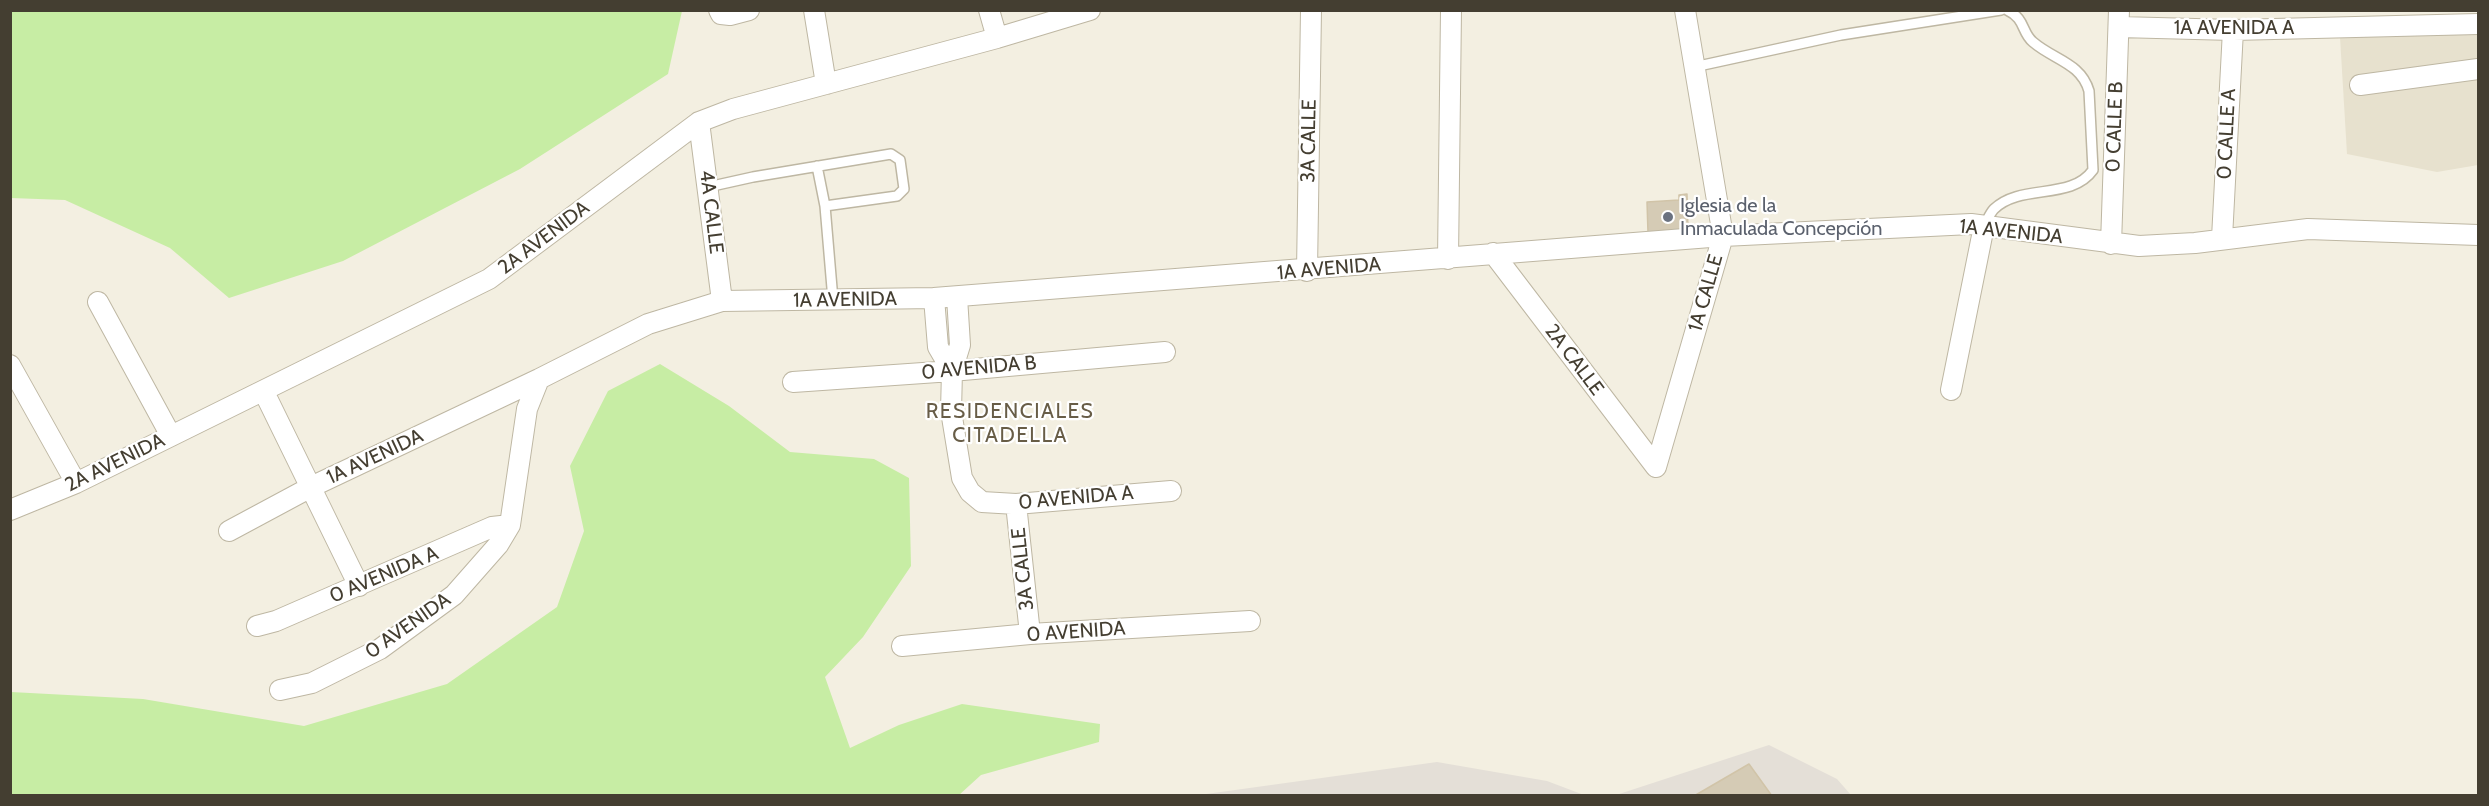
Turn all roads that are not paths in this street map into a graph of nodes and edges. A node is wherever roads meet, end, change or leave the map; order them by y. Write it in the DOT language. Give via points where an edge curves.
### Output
graph roads {
  1 [pos="719,10"];
  2 [pos="749,10"];
  3 [pos="814,10"];
  4 [pos="989,10"];
  5 [pos="1090,10"];
  6 [pos="1311,10"];
  7 [pos="1451,10"];
  8 [pos="1685,10"];
  9 [pos="2001,10"];
  10 [pos="2007,10"];
  11 [pos="2384,18"];
  12 [pos="2119,19"];
  13 [pos="2478,24"];
  14 [pos="2233,30"];
  15 [pos="998,38"];
  16 [pos="1694,67"];
  17 [pos="2478,69"];
  18 [pos="826,84"];
  19 [pos="2360,85"];
  20 [pos="699,122"];
  21 [pos="817,166"];
  22 [pos="708,188"];
  23 [pos="825,206"];
  24 [pos="1984,226"];
  25 [pos="2478,235"];
  26 [pos="1723,236"];
  27 [pos="2222,238"];
  28 [pos="2111,244"];
  29 [pos="1493,253"];
  30 [pos="1448,259"];
  31 [pos="1307,271"];
  32 [pos="957,297"];
  33 [pos="934,298"];
  34 [pos="833,300"];
  35 [pos="722,301"];
  36 [pos="98,302"];
  37 [pos="1165,351"];
  38 [pos="10,364"];
  39 [pos="952,371"];
  40 [pos="539,380"];
  41 [pos="793,382"];
  42 [pos="1951,390"];
  43 [pos="264,392"];
  44 [pos="18,396"];
  45 [pos="171,436"];
  46 [pos="1656,467"];
  47 [pos="76,483"];
  48 [pos="311,487"];
  49 [pos="1171,490"];
  50 [pos="1016,504"];
  51 [pos="10,510"];
  52 [pos="510,525"];
  53 [pos="229,531"];
  54 [pos="359,586"];
  55 [pos="1250,621"];
  56 [pos="257,626"];
  57 [pos="1030,634"];
  58 [pos="902,646"];
  59 [pos="280,690"];
  1 -- 2 [label="street" via="730,15"];
  3 -- 18 [label="street"];
  4 -- 15 [label="street"];
  5 -- 15 [label="street, 2A AVENIDA"];
  6 -- 31 [label="street, 3A CALLE"];
  7 -- 30 [label="street"];
  8 -- 16 [label="street, 1A CALLE"];
  9 -- 16 [label="lane" via="1841,34"];
  10 -- 24 [label="lane" via="2025,26 2034,43 2080,71 2085,80 2089,91 2093,170 2074,185 2023,194 1994,209"];
  11 -- 13 [label="street, 1A AVENIDA A"];
  11 -- 14 [label="street, 1A AVENIDA A"];
  12 -- 14 [label="street, 1A AVENIDA A"];
  12 -- 28 [label="street, 0 CALLE B"];
  14 -- 27 [label="street, 0 CALLE A"];
  15 -- 18 [label="street, 2A AVENIDA"];
  16 -- 26 [label="street, 1A CALLE"];
  17 -- 19 [label="street"];
  18 -- 20 [label="street, 2A AVENIDA"];
  20 -- 22 [label="street, 4A CALLE"];
  20 -- 43 [label="street, 2A AVENIDA" via="489,279"];
  21 -- 22 [label="lane"];
  21 -- 23 [label="lane"];
  21 -- 23 [label="lane" via="891,154 900,160 904,189 897,196"];
  22 -- 35 [label="street, 4A CALLE"];
  23 -- 34 [label="lane"];
  24 -- 26 [label="street, 1A AVENIDA"];
  24 -- 28 [label="street, 1A AVENIDA"];
  24 -- 42 [label="street"];
  25 -- 27 [label="street, 1A AVENIDA" via="2308,229"];
  26 -- 29 [label="street, 1A AVENIDA"];
  26 -- 46 [label="street, 1A CALLE"];
  27 -- 28 [label="street, 1A AVENIDA" via="2167,245"];
  29 -- 30 [label="street, 1A AVENIDA"];
  29 -- 46 [label="street, 2A CALLE"];
  30 -- 31 [label="street, 1A AVENIDA"];
  31 -- 32 [label="street, 1A AVENIDA"];
  32 -- 33 [label="street, 1A AVENIDA"];
  32 -- 39 [label="street" via="960,345"];
  33 -- 34 [label="street, 1A AVENIDA"];
  33 -- 39 [label="street" via="938,347"];
  34 -- 35 [label="street, 1A AVENIDA"];
  35 -- 40 [label="street, 1A AVENIDA" via="648,324"];
  36 -- 45 [label="street"];
  37 -- 39 [label="street, 0 AVENIDA B"];
  38 -- 44 [label="street"];
  39 -- 41 [label="street, 0 AVENIDA B"];
  39 -- 50 [label="street, 0 AVENIDA A" via="951,411 962,477 970,492 982,502"];
  40 -- 48 [label="street, 1A AVENIDA"];
  40 -- 52 [label="street" via="527,409"];
  43 -- 45 [label="street, 2A AVENIDA"];
  43 -- 48 [label="street"];
  44 -- 47 [label="street"];
  45 -- 47 [label="street, 2A AVENIDA"];
  47 -- 51 [label="street, 2A AVENIDA"];
  48 -- 53 [label="street, 1A AVENIDA"];
  48 -- 54 [label="street"];
  49 -- 50 [label="street, 0 AVENIDA A"];
  50 -- 57 [label="street, 3A CALLE"];
  52 -- 54 [label="street, 0 AVENIDA A" via="492,527"];
  52 -- 59 [label="street, 0 AVENIDA" via="498,545 454,595 380,650 312,683"];
  54 -- 56 [label="street, 0 AVENIDA A"];
  55 -- 57 [label="street, 0 AVENIDA"];
  57 -- 58 [label="street, 0 AVENIDA"];
}
